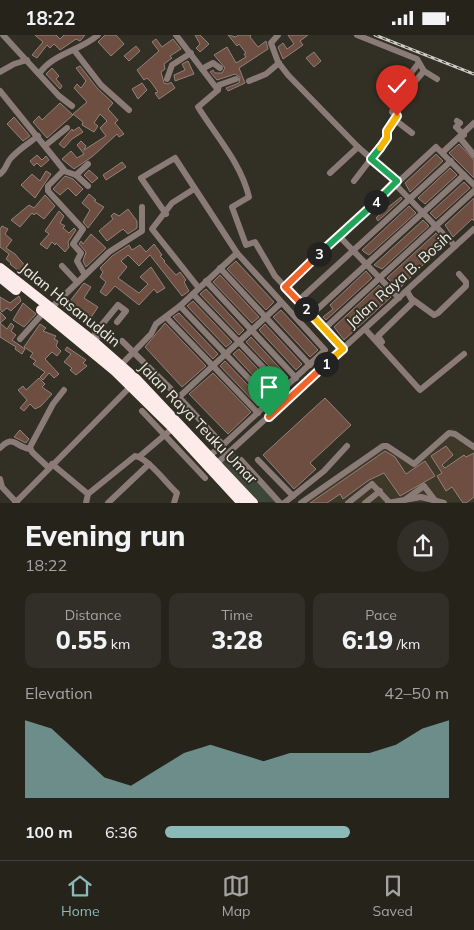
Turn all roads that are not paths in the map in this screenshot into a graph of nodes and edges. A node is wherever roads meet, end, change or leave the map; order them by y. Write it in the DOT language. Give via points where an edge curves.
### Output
graph roads {
  1 [pos="3,35"];
  2 [pos="98,35"];
  3 [pos="176,35"];
  4 [pos="278,35"];
  5 [pos="358,35"];
  6 [pos="90,38"];
  7 [pos="74,50"];
  8 [pos="192,53"];
  9 [pos="27,60"];
  10 [pos="279,63"];
  11 [pos="418,64"];
  12 [pos="220,68"];
  13 [pos="202,69"];
  14 [pos="424,71"];
  15 [pos="0,72"];
  16 [pos="39,74"];
  17 [pos="167,79"];
  18 [pos="236,79"];
  19 [pos="437,79"];
  20 [pos="249,81"];
  21 [pos="412,85"];
  22 [pos="2,90"];
  23 [pos="218,90"];
  24 [pos="72,106"];
  25 [pos="128,110"];
  26 [pos="395,119"];
  27 [pos="457,121"];
  28 [pos="474,123"];
  29 [pos="67,128"];
  30 [pos="412,133"];
  31 [pos="38,136"];
  32 [pos="462,136"];
  33 [pos="46,145"];
  34 [pos="358,147"];
  35 [pos="443,152"];
  36 [pos="474,155"];
  37 [pos="371,159"];
  38 [pos="451,161"];
  39 [pos="88,164"];
  40 [pos="64,171"];
  41 [pos="330,173"];
  42 [pos="0,174"];
  43 [pos="76,175"];
  44 [pos="464,175"];
  45 [pos="354,181"];
  46 [pos="396,183"];
  47 [pos="474,185"];
  48 [pos="88,186"];
  49 [pos="194,189"];
  50 [pos="474,191"];
  51 [pos="408,198"];
  52 [pos="142,207"];
  53 [pos="422,212"];
  54 [pos="166,214"];
  55 [pos="436,226"];
  56 [pos="474,229"];
  57 [pos="339,236"];
  58 [pos="455,246"];
  59 [pos="352,250"];
  60 [pos="237,253"];
  61 [pos="367,265"];
  62 [pos="62,266"];
  63 [pos="0,268"];
  64 [pos="220,268"];
  65 [pos="459,274"];
  66 [pos="85,275"];
  67 [pos="0,277"];
  68 [pos="380,278"];
  69 [pos="206,281"];
  70 [pos="77,282"];
  71 [pos="198,287"];
  72 [pos="285,287"];
  73 [pos="407,291"];
  74 [pos="193,294"];
  75 [pos="399,298"];
  76 [pos="33,299"];
  77 [pos="412,299"];
  78 [pos="298,301"];
  79 [pos="281,303"];
  80 [pos="180,306"];
  81 [pos="47,311"];
  82 [pos="311,315"];
  83 [pos="266,317"];
  84 [pos="167,318"];
  85 [pos="117,322"];
  86 [pos="324,329"];
  87 [pos="365,329"];
  88 [pos="252,330"];
  89 [pos="95,337"];
  90 [pos="20,339"];
  91 [pos="122,341"];
  92 [pos="239,342"];
  93 [pos="343,349"];
  94 [pos="133,352"];
  95 [pos="226,354"];
  96 [pos="464,354"];
  97 [pos="310,365"];
  98 [pos="212,367"];
  99 [pos="118,368"];
  100 [pos="296,378"];
  101 [pos="131,386"];
  102 [pos="422,386"];
  103 [pos="284,389"];
  104 [pos="64,390"];
  105 [pos="179,397"];
  106 [pos="270,401"];
  107 [pos="142,411"];
  108 [pos="258,413"];
  109 [pos="168,431"];
  110 [pos="223,445"];
  111 [pos="348,446"];
  112 [pos="474,447"];
  113 [pos="0,448"];
  114 [pos="30,449"];
  115 [pos="140,457"];
  116 [pos="208,459"];
  117 [pos="241,460"];
  118 [pos="258,460"];
  119 [pos="149,464"];
  120 [pos="218,464"];
  121 [pos="50,466"];
  122 [pos="205,478"];
  123 [pos="0,479"];
  124 [pos="380,491"];
  125 [pos="88,494"];
  126 [pos="293,496"];
  127 [pos="434,499"];
  128 [pos="405,500"];
  129 [pos="111,501"];
  130 [pos="16,502"];
  131 [pos="389,502"];
  132 [pos="86,503"];
  133 [pos="174,503"];
  134 [pos="242,503"];
  135 [pos="253,503"];
  136 [pos="280,503"];
  137 [pos="284,503"];
  138 [pos="301,503"];
  139 [pos="348,503"];
  140 [pos="365,503"];
  141 [pos="444,503"];
  1 -- 9 [label="street"];
  2 -- 6 [label="street"];
  3 -- 8 [label="street"];
  4 -- 10 [label="street" via="271,43"];
  5 -- 11 [label="street" via="417,59"];
  6 -- 7 [label="street"];
  7 -- 16 [label="street" via="52,60"];
  7 -- 25 [label="street" via="101,85"];
  8 -- 13 [label="street"];
  8 -- 17 [label="street" via="172,65"];
  9 -- 15 [label="street"];
  9 -- 16 [label="street"];
  10 -- 20 [label="street" via="266,75"];
  10 -- 34 [label="street"];
  11 -- 14 [label="street"];
  11 -- 26 [label="street" via="404,82 405,89 391,101 395,103 392,112 397,116"];
  12 -- 13 [label="street" via="213,63"];
  13 -- 23 [label="street"];
  14 -- 19 [label="street"];
  14 -- 21 [label="street"];
  16 -- 24 [label="street"];
  18 -- 23 [label="street" via="219,85"];
  22 -- 31 [label="street"];
  23 -- 72 [label="street" via="198,107 244,178 249,197 232,207 238,227 246,245 255,242"];
  26 -- 30 [label="street"];
  26 -- 37 [label="street" via="385,134 387,138"];
  27 -- 32 [label="street" via="460,123 456,127"];
  28 -- 32 [label="street"];
  29 -- 33 [label="street"];
  31 -- 33 [label="street"];
  31 -- 42 [label="street" via="13,155"];
  32 -- 35 [label="street"];
  32 -- 36 [label="street"];
  33 -- 40 [label="street"];
  34 -- 37 [label="street"];
  34 -- 41 [label="street"];
  35 -- 38 [label="street"];
  35 -- 46 [label="street" via="437,146"];
  37 -- 45 [label="street"];
  37 -- 46 [label="street"];
  38 -- 44 [label="street"];
  38 -- 51 [label="street"];
  39 -- 43 [label="street"];
  40 -- 43 [label="street"];
  40 -- 66 [label="street" via="48,186 48,191 83,229 73,244 81,253 77,261"];
  43 -- 48 [label="street"];
  44 -- 47 [label="street"];
  44 -- 53 [label="street"];
  46 -- 51 [label="street"];
  46 -- 57 [label="street"];
  49 -- 54 [label="street" via="172,203"];
  49 -- 54 [label="street" via="175,158 142,177"];
  49 -- 60 [label="street"];
  50 -- 55 [label="street"];
  51 -- 53 [label="street"];
  51 -- 59 [label="street"];
  52 -- 66 [label="street" via="142,231 109,252"];
  53 -- 55 [label="street"];
  53 -- 61 [label="street"];
  54 -- 71 [label="street" via="154,227 154,232"];
  55 -- 58 [label="street"];
  55 -- 68 [label="street"];
  56 -- 58 [label="street, Jalan Raya B. Bosih"];
  57 -- 59 [label="street"];
  57 -- 72 [label="street"];
  58 -- 73 [label="street, Jalan Raya B. Bosih"];
  59 -- 61 [label="street"];
  59 -- 78 [label="street"];
  60 -- 64 [label="street"];
  60 -- 79 [label="street"];
  61 -- 68 [label="street"];
  61 -- 82 [label="street"];
  62 -- 70 [label="street"];
  63 -- 76 [label="highway, Jalan Hasanuddin"];
  64 -- 69 [label="street"];
  64 -- 83 [label="street"];
  65 -- 77 [label="street" via="466,286 438,313 428,312"];
  66 -- 70 [label="street"];
  67 -- 76 [label="highway, Jalan Hasanuddin"];
  68 -- 75 [label="street"];
  68 -- 86 [label="street"];
  69 -- 71 [label="street"];
  69 -- 88 [label="street"];
  70 -- 81 [label="street"];
  71 -- 74 [label="street"];
  72 -- 78 [label="street"];
  73 -- 75 [label="street, Jalan Raya B. Bosih"];
  73 -- 77 [label="street"];
  74 -- 80 [label="street"];
  74 -- 92 [label="street"];
  75 -- 87 [label="street, Jalan Raya B. Bosih"];
  76 -- 81 [label="highway, Jalan Hasanuddin"];
  77 -- 102 [label="street" via="411,304 377,337"];
  78 -- 82 [label="street"];
  79 -- 83 [label="street"];
  79 -- 97 [label="street" via="324,348 324,352"];
  80 -- 84 [label="street"];
  80 -- 95 [label="street"];
  81 -- 89 [label="highway, Jalan Hasanuddin" via="86,335"];
  81 -- 90 [label="street"];
  81 -- 99 [label="highway, Jalan Hasanuddin"];
  82 -- 86 [label="street"];
  83 -- 88 [label="street"];
  83 -- 97 [label="street"];
  84 -- 94 [label="street" via="156,324"];
  84 -- 98 [label="street"];
  85 -- 89 [label="street" via="126,311 118,305"];
  86 -- 93 [label="street"];
  87 -- 93 [label="street, Jalan Raya B. Bosih"];
  87 -- 96 [label="street" via="420,391"];
  88 -- 92 [label="street"];
  88 -- 100 [label="street"];
  89 -- 99 [label="highway, Jalan Hasanuddin"];
  91 -- 94 [label="street"];
  92 -- 95 [label="street"];
  92 -- 103 [label="street"];
  93 -- 120 [label="street, Jalan Raya B. Bosih"];
  94 -- 99 [label="street"];
  94 -- 105 [label="street"];
  95 -- 98 [label="street"];
  95 -- 106 [label="street"];
  97 -- 100 [label="street"];
  98 -- 105 [label="street"];
  98 -- 108 [label="street"];
  99 -- 101 [label="highway, Jalan Raya Teuku Umar"];
  99 -- 116 [label="highway, Jalan Raya Teuku Umar"];
  100 -- 103 [label="street"];
  101 -- 109 [label="highway, Jalan Raya Teuku Umar"];
  101 -- 121 [label="street"];
  103 -- 106 [label="street"];
  104 -- 114 [label="street"];
  105 -- 110 [label="street"];
  106 -- 108 [label="street"];
  107 -- 109 [label="street"];
  108 -- 110 [label="street"];
  109 -- 115 [label="street"];
  109 -- 116 [label="highway, Jalan Raya Teuku Umar"];
  109 -- 122 [label="street"];
  110 -- 116 [label="street"];
  111 -- 126 [label="street"];
  112 -- 138 [label="street" via="450,433 412,464 384,446"];
  113 -- 114 [label="street" via="7,441 12,441"];
  114 -- 121 [label="street"];
  115 -- 119 [label="street"];
  115 -- 125 [label="street" via="130,458"];
  116 -- 120 [label="highway, Jalan Raya Teuku Umar"];
  116 -- 134 [label="highway, Jalan Raya Teuku Umar"];
  117 -- 136 [label="street"];
  118 -- 126 [label="street"];
  119 -- 129 [label="street"];
  119 -- 133 [label="street" via="178,493"];
  120 -- 135 [label="highway, Jalan Raya Teuku Umar"];
  121 -- 125 [label="street"];
  121 -- 130 [label="street"];
  123 -- 130 [label="street" via="2,487"];
  124 -- 131 [label="street"];
  124 -- 139 [label="street" via="371,484"];
  124 -- 140 [label="street"];
  125 -- 132 [label="street"];
  126 -- 137 [label="street"];
  127 -- 128 [label="street"];
  127 -- 128 [label="street" via="424,486"];
  127 -- 141 [label="street"];
  128 -- 131 [label="street"];
}
